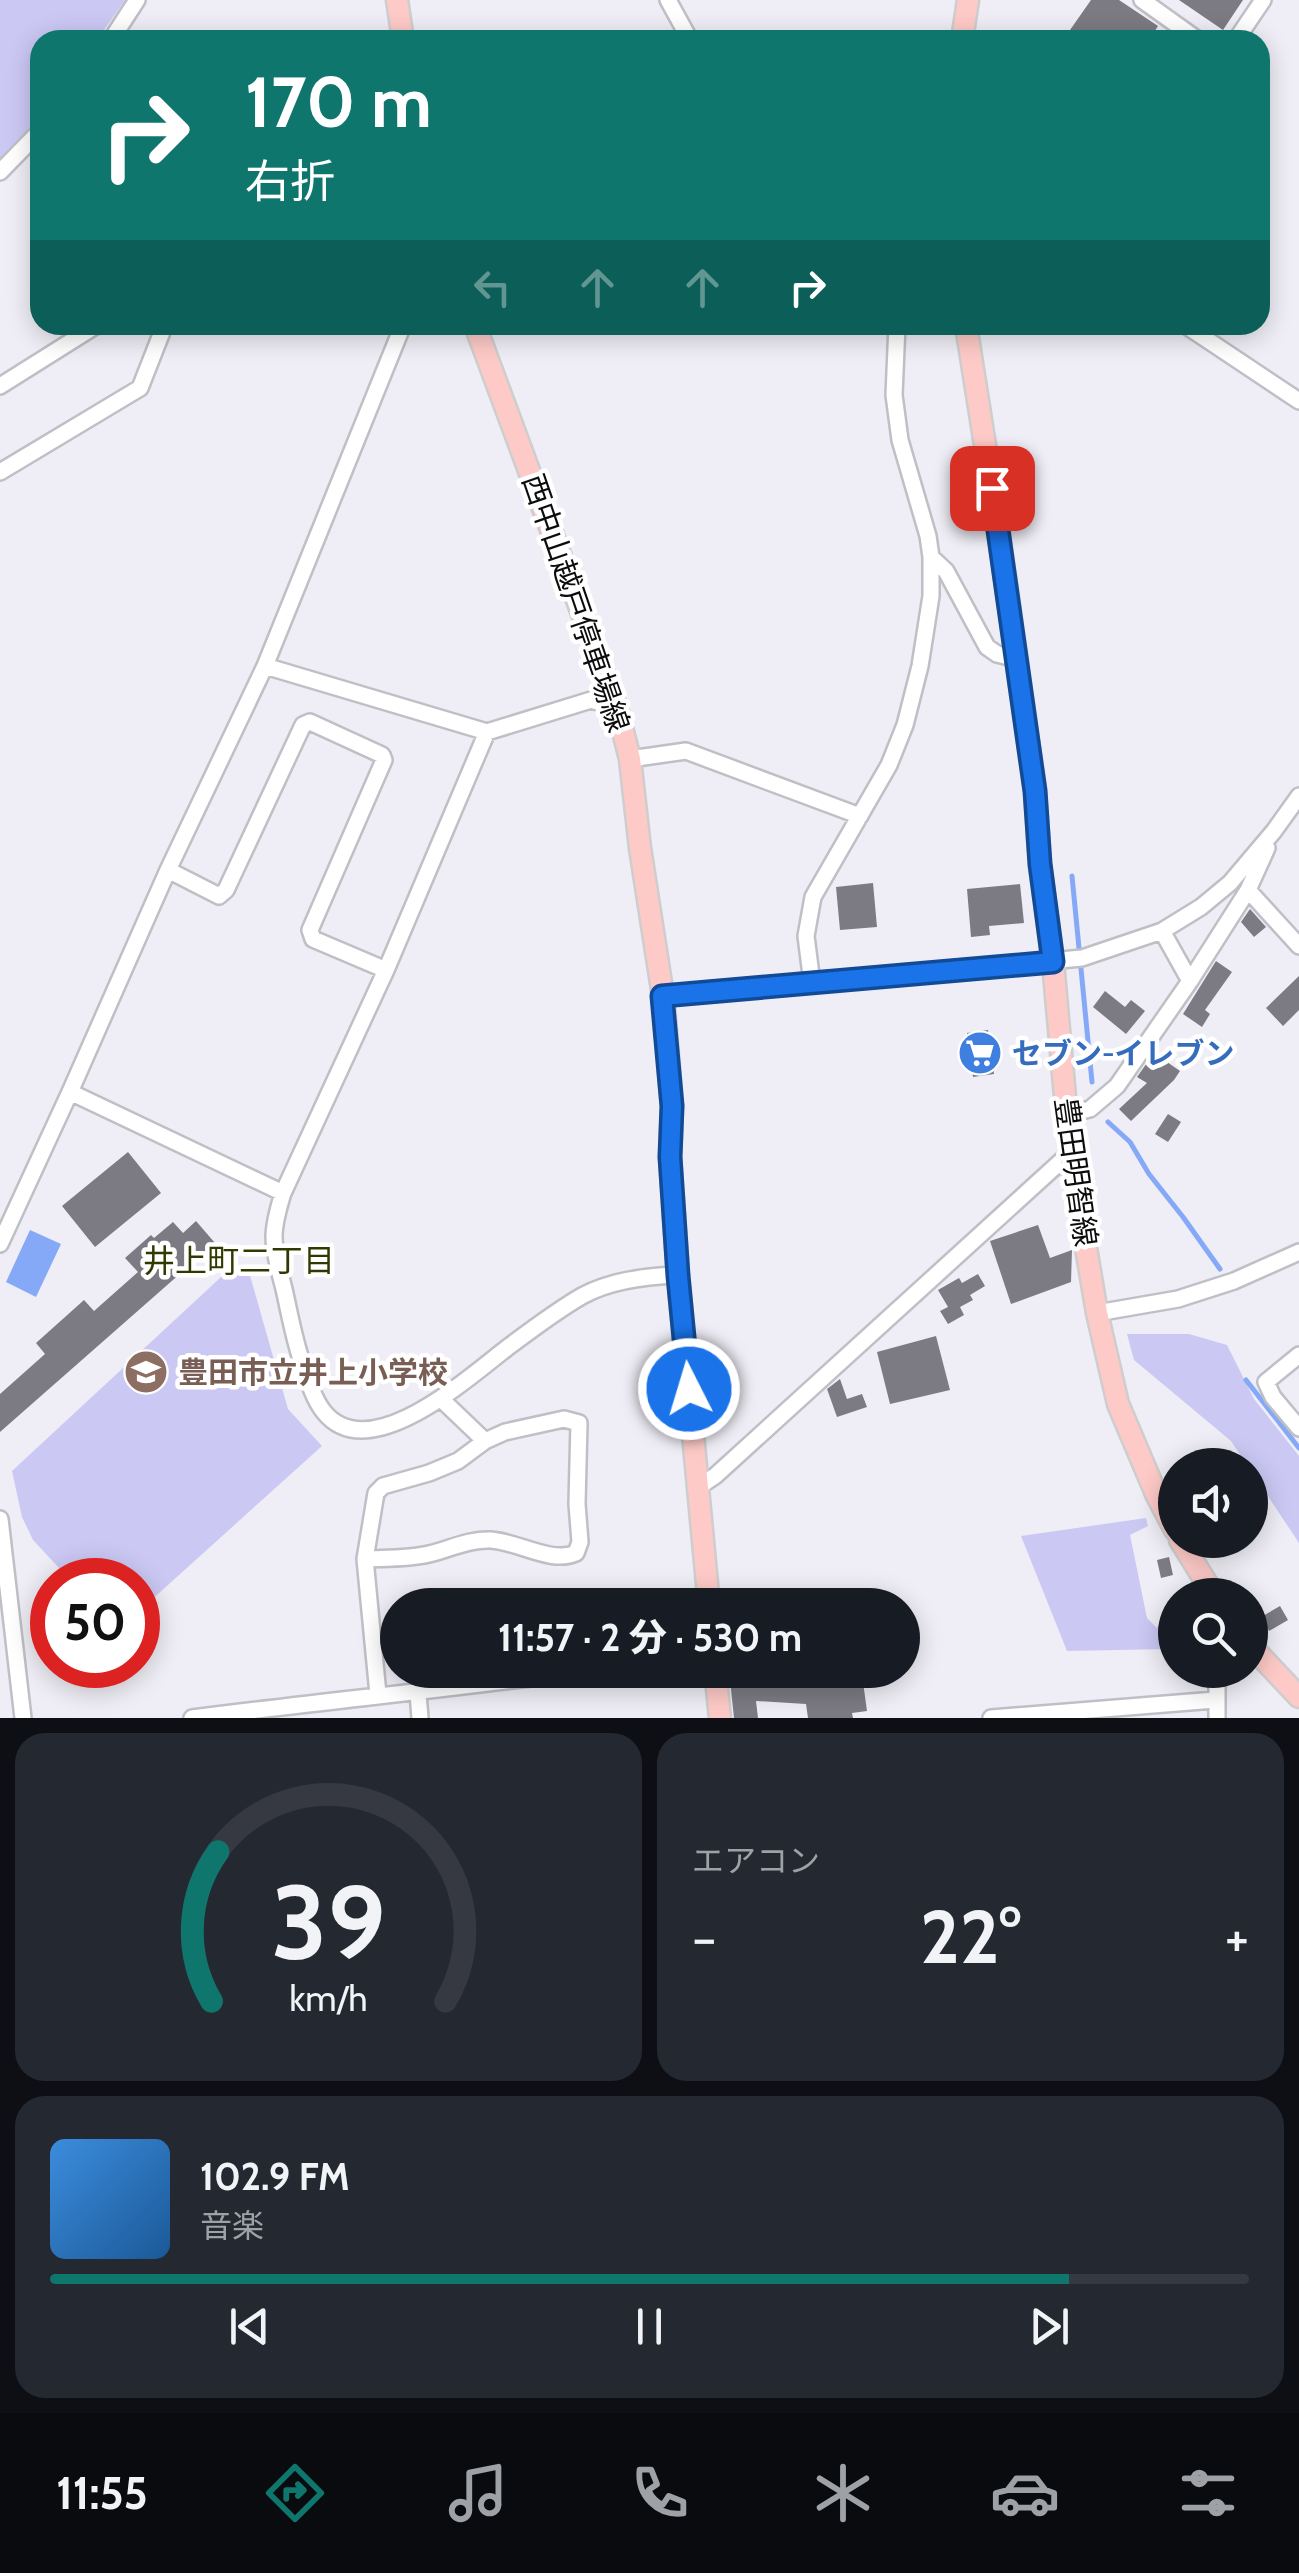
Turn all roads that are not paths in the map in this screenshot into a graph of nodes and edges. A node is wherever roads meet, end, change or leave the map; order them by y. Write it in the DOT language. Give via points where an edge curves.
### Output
graph roads {
  1 [pos="137,0"];
  2 [pos="397,0"];
  3 [pos="668,0"];
  4 [pos="968,0"];
  5 [pos="1142,0"];
  6 [pos="1263,0"];
  7 [pos="118,30"];
  8 [pos="402,30"];
  9 [pos="684,30"];
  10 [pos="964,30"];
  11 [pos="1184,30"];
  12 [pos="1243,30"];
  13 [pos="30,140"];
  14 [pos="0,172"];
  15 [pos="80,335"];
  16 [pos="161,335"];
  17 [pos="398,335"];
  18 [pos="479,335"];
  19 [pos="895,335"];
  20 [pos="968,335"];
  21 [pos="1199,335"];
  22 [pos="0,386"];
  23 [pos="1299,401"];
  24 [pos="0,472"];
  25 [pos="931,557"];
  26 [pos="1017,659"];
  27 [pos="265,666"];
  28 [pos="617,708"];
  29 [pos="487,732"];
  30 [pos="630,759"];
  31 [pos="1299,796"];
  32 [pos="860,816"];
  33 [pos="1274,832"];
  34 [pos="168,870"];
  35 [pos="1248,890"];
  36 [pos="1162,930"];
  37 [pos="1299,946"];
  38 [pos="1053,962"];
  39 [pos="386,970"];
  40 [pos="1190,981"];
  41 [pos="812,983"];
  42 [pos="662,996"];
  43 [pos="70,1092"];
  44 [pos="1067,1114"];
  45 [pos="1070,1154"];
  46 [pos="284,1192"];
  47 [pos="0,1244"];
  48 [pos="1299,1252"];
  49 [pos="678,1276"];
  50 [pos="1096,1313"];
  51 [pos="1299,1355"];
  52 [pos="441,1398"];
  53 [pos="1299,1428"];
  54 [pos="485,1441"];
  55 [pos="697,1488"];
  56 [pos="1158,1498"];
  57 [pos="0,1519"];
  58 [pos="365,1559"];
  59 [pos="706,1588"];
  60 [pos="1268,1664"];
  61 [pos="456,1688"];
  62 [pos="717,1688"];
  63 [pos="1216,1688"];
  64 [pos="418,1693"];
  65 [pos="378,1694"];
  66 [pos="1299,1697"];
  67 [pos="1215,1700"];
  68 [pos="321,1710"];
  69 [pos="23,1718"];
  70 [pos="192,1718"];
  71 [pos="420,1718"];
  72 [pos="720,1718"];
  73 [pos="991,1718"];
  74 [pos="1217,1718"];
  1 -- 7 [label="street"];
  2 -- 8 [label="main road"];
  3 -- 9 [label="street"];
  4 -- 10 [label="main road"];
  5 -- 11 [label="street"];
  6 -- 12 [label="street"];
  13 -- 14 [label="street"];
  15 -- 22 [label="street"];
  16 -- 24 [label="street" via="140,388"];
  17 -- 27 [label="street"];
  18 -- 28 [label="main road, 西中山越戸停車場線"];
  19 -- 25 [label="street" via="900,440"];
  20 -- 26 [label="main road, 豊田明智線"];
  21 -- 23 [label="street"];
  25 -- 26 [label="street" via="946,571 987,646"];
  25 -- 32 [label="street" via="922,658 904,725"];
  26 -- 38 [label="main road, 豊田明智線"];
  27 -- 29 [label="street"];
  27 -- 34 [label="street"];
  28 -- 29 [label="street" via="591,700"];
  28 -- 30 [label="main road, 西中山越戸停車場線"];
  29 -- 39 [label="street"];
  30 -- 32 [label="street" via="686,751"];
  30 -- 42 [label="main road, 西中山越戸停車場線"];
  31 -- 33 [label="street"];
  32 -- 41 [label="street" via="813,898 806,936"];
  33 -- 35 [label="street"];
  33 -- 36 [label="street" via="1230,883"];
  34 -- 39 [label="street" via="219,896 226,890 310,722 382,755 310,930 313,939"];
  34 -- 43 [label="street"];
  35 -- 37 [label="street"];
  35 -- 40 [label="street"];
  36 -- 38 [label="street"];
  36 -- 40 [label="street"];
  38 -- 41 [label="street"];
  38 -- 44 [label="main road, 豊田明智線"];
  39 -- 46 [label="street"];
  40 -- 44 [label="street" via="1118,1086 1090,1109"];
  41 -- 42 [label="street"];
  42 -- 49 [label="main road, 西中山越戸停車場線"];
  43 -- 46 [label="street"];
  43 -- 47 [label="street"];
  44 -- 45 [label="main road, 豊田明智線"];
  45 -- 50 [label="main road, 豊田明智線"];
  45 -- 55 [label="street"];
  46 -- 52 [label="street" via="274,1238 298,1347 324,1412 358,1430 378,1429"];
  48 -- 50 [label="street" via="1178,1299"];
  49 -- 52 [label="street" via="644,1276 586,1294"];
  49 -- 55 [label="main road, 西中山越戸停車場線"];
  50 -- 56 [label="main road, 豊田明智線" via="1118,1404"];
  51 -- 53 [label="street" via="1266,1382"];
  52 -- 54 [label="street"];
  54 -- 58 [label="street" via="458,1461 383,1486 376,1493"];
  54 -- 58 [label="street" via="564,1419 579,1423 576,1553 564,1558 489,1540"];
  55 -- 59 [label="main road, 西中山越戸停車場線"];
  57 -- 69 [label="street"];
  58 -- 65 [label="street"];
  60 -- 66 [label="main road"];
  61 -- 64 [label="street"];
  62 -- 72 [label="main road"];
  63 -- 67 [label="street"];
  64 -- 65 [label="street"];
  64 -- 71 [label="street"];
  65 -- 68 [label="street"];
  67 -- 73 [label="street"];
  67 -- 74 [label="street"];
  68 -- 70 [label="street"];
}
